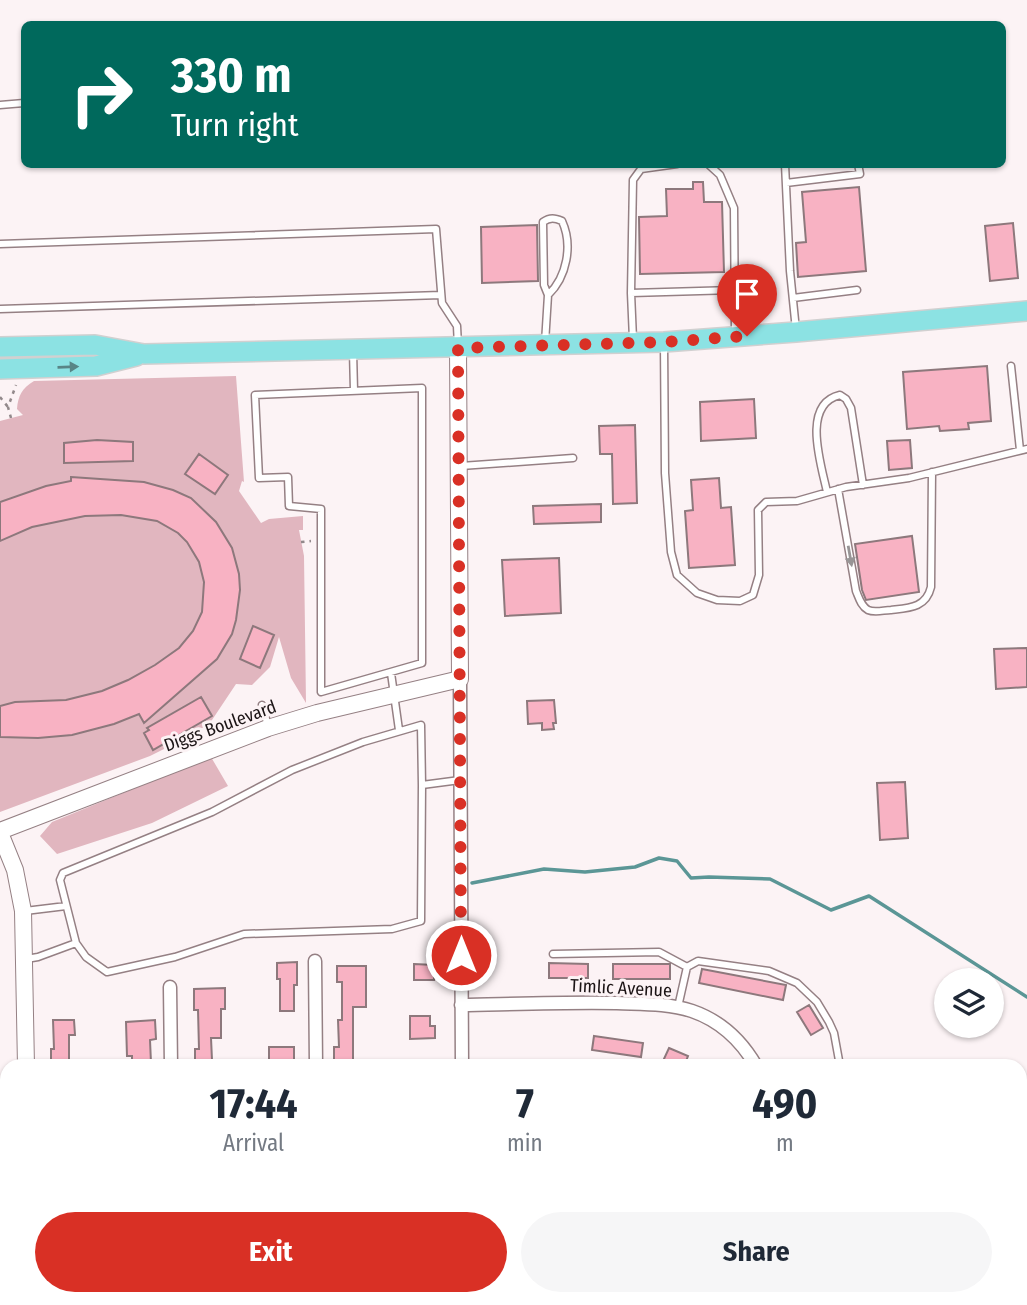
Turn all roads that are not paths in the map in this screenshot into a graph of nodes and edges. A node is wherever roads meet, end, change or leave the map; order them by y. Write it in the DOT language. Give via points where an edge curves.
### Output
graph roads {
  1 [pos="21,103"];
  2 [pos="0,105"];
  3 [pos="648,168"];
  4 [pos="712,168"];
  5 [pos="785,168"];
  6 [pos="859,168"];
  7 [pos="786,183"];
  8 [pos="0,244"];
  9 [pos="734,290"];
  10 [pos="858,290"];
  11 [pos="631,293"];
  12 [pos="441,295"];
  13 [pos="548,295"];
  14 [pos="793,298"];
  15 [pos="0,309"];
  16 [pos="1027,311"];
  17 [pos="796,332"];
  18 [pos="735,338"];
  19 [pos="664,342"];
  20 [pos="634,343"];
  21 [pos="544,344"];
  22 [pos="0,347"];
  23 [pos="458,348"];
  24 [pos="353,349"];
  25 [pos="144,354"];
  26 [pos="1011,366"];
  27 [pos="0,369"];
  28 [pos="354,391"];
  29 [pos="1024,449"];
  30 [pos="573,458"];
  31 [pos="459,467"];
  32 [pos="932,472"];
  33 [pos="863,485"];
  34 [pos="838,489"];
  35 [pos="827,492"];
  36 [pos="391,673"];
  37 [pos="460,679"];
  38 [pos="392,695"];
  39 [pos="262,705"];
  40 [pos="268,728"];
  41 [pos="399,730"];
  42 [pos="460,780"];
  43 [pos="422,785"];
  44 [pos="0,832"];
  45 [pos="66,906"];
  46 [pos="23,911"];
  47 [pos="76,943"];
  48 [pos="552,954"];
  49 [pos="26,959"];
  50 [pos="315,961"];
  51 [pos="687,967"];
  52 [pos="170,987"];
  53 [pos="461,1004"];
  54 [pos="677,1008"];
  55 [pos="26,1059"];
  56 [pos="171,1059"];
  57 [pos="316,1059"];
  58 [pos="462,1059"];
  59 [pos="751,1059"];
  60 [pos="839,1059"];
  1 -- 2 [label="lane"];
  3 -- 11 [label="lane" via="641,169 633,180"];
  4 -- 9 [label="lane" via="734,208"];
  5 -- 7 [label="lane"];
  6 -- 7 [label="lane" via="860,174"];
  7 -- 14 [label="lane"];
  8 -- 12 [label="lane" via="436,229"];
  9 -- 11 [label="lane"];
  9 -- 18 [label="lane"];
  10 -- 14 [label="lane"];
  11 -- 20 [label="lane"];
  12 -- 15 [label="lane"];
  12 -- 23 [label="lane" via="457,326"];
  13 -- 13 [label="lane" via="557,287 565,264 567,232 555,218 543,222"];
  13 -- 21 [label="lane"];
  14 -- 17 [label="lane"];
  16 -- 17 [label="main road"];
  17 -- 18 [label="main road"];
  18 -- 19 [label="main road"];
  19 -- 20 [label="main road"];
  19 -- 35 [label="lane" via="665,473 677,575 697,593 717,600 740,601 753,595 759,575 758,510 766,502"];
  20 -- 21 [label="main road"];
  21 -- 23 [label="main road"];
  22 -- 25 [label="main road" via="95,345"];
  23 -- 24 [label="main road"];
  23 -- 31 [label="street"];
  24 -- 25 [label="main road"];
  24 -- 28 [label="lane"];
  27 -- 25 [label="main road, one-way" via="96,366"];
  26 -- 29 [label="lane"];
  28 -- 36 [label="lane" via="422,388 422,663"];
  28 -- 36 [label="lane" via="255,395 259,478 288,477 289,506 320,509 321,692"];
  29 -- 32 [label="lane"];
  30 -- 31 [label="lane"];
  31 -- 37 [label="street"];
  32 -- 33 [label="lane"];
  34 -- 32 [label="lane, one-way" via="861,603 872,611 915,608 929,596 931,587"];
  33 -- 34 [label="lane"];
  33 -- 35 [label="lane" via="851,408 840,395 822,404 817,425"];
  34 -- 35 [label="lane"];
  36 -- 38 [label="lane"];
  37 -- 38 [label="street, Diggs Boulevard"];
  37 -- 42 [label="street"];
  38 -- 40 [label="street, Diggs Boulevard"];
  38 -- 41 [label="lane"];
  39 -- 40 [label="lane"];
  40 -- 44 [label="street, Diggs Boulevard"];
  41 -- 43 [label="lane" via="422,726"];
  41 -- 45 [label="lane" via="292,770 212,812 63,873 60,880"];
  42 -- 43 [label="lane"];
  42 -- 53 [label="street"];
  43 -- 47 [label="lane" via="421,921 392,929 244,934 175,957 107,972"];
  44 -- 46 [label="street, Diggs Boulevard" via="15,870"];
  45 -- 46 [label="lane"];
  45 -- 47 [label="lane"];
  46 -- 49 [label="street, Diggs Boulevard"];
  47 -- 49 [label="lane"];
  48 -- 51 [label="lane" via="659,952"];
  49 -- 55 [label="street, Diggs Boulevard"];
  50 -- 57 [label="street"];
  51 -- 54 [label="lane"];
  51 -- 60 [label="lane" via="704,960 790,979 817,1002 830,1022"];
  52 -- 56 [label="street"];
  53 -- 54 [label="street, Timlic Avenue" via="603,1003"];
  53 -- 58 [label="street"];
  54 -- 59 [label="street, Timlic Avenue" via="726,1029"];
}
